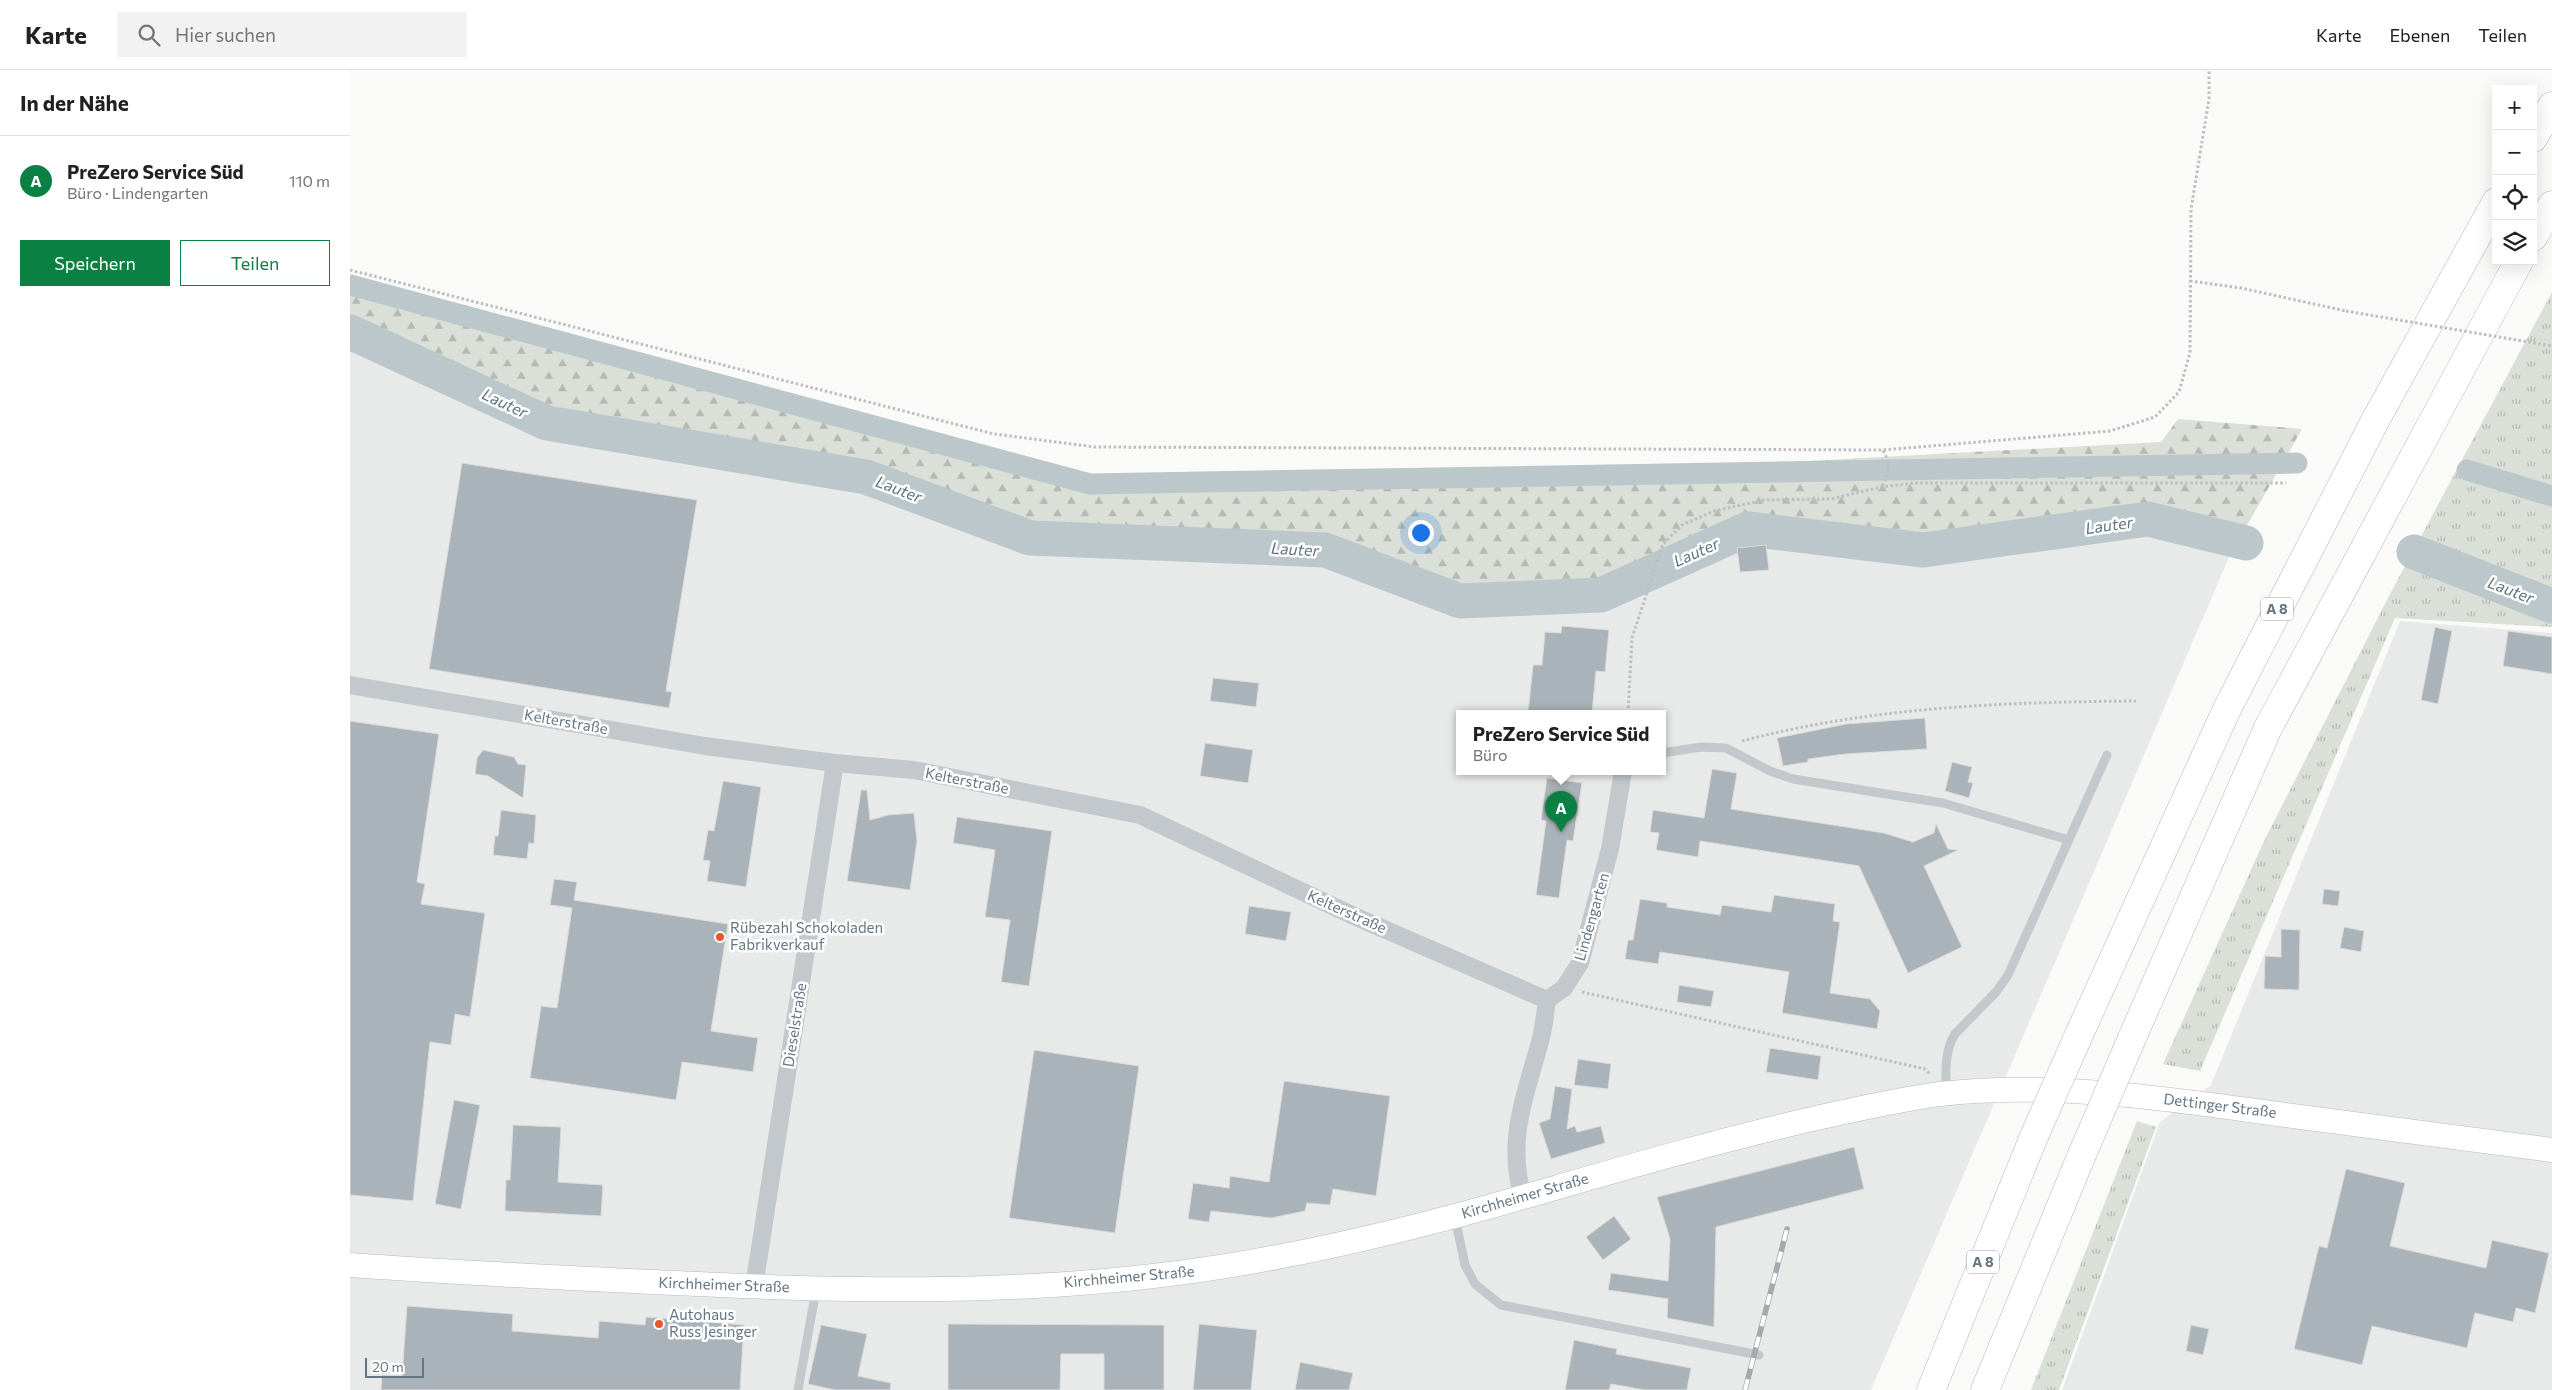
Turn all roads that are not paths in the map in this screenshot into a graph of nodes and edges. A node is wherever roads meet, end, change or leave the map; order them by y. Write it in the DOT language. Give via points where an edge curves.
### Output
graph roads {
  1 [pos="2552,106"];
  2 [pos="2537,131"];
  3 [pos="2552,205"];
  4 [pos="2492,209"];
  5 [pos="2537,230"];
  6 [pos="2517,265"];
  7 [pos="350,685"];
  8 [pos="1666,752"];
  9 [pos="2107,755"];
  10 [pos="835,763"];
  11 [pos="1622,775"];
  12 [pos="2069,840"];
  13 [pos="1548,1000"];
  14 [pos="1946,1094"];
  15 [pos="1887,1102"];
  16 [pos="2552,1150"];
  17 [pos="1523,1197"];
  18 [pos="1455,1215"];
  19 [pos="350,1265"];
  20 [pos="754,1287"];
  21 [pos="816,1288"];
  22 [pos="1759,1355"];
  23 [pos="798,1390"];
  24 [pos="1931,1390"];
  25 [pos="1985,1390"];
  1 -- 2 [label="highway"];
  3 -- 5 [label="highway"];
  4 -- 24 [label="highway, A 8, bridge" via="2371,427 2234,694 2082,1028"];
  6 -- 25 [label="highway, bridge" via="2268,728 2081,1157"];
  7 -- 10 [label="street, Kelterstraße" via="705,746"];
  8 -- 12 [label="lane" via="1701,747 1726,748 1770,771 1794,779 1943,802"];
  9 -- 12 [label="lane"];
  10 -- 13 [label="street, Kelterstraße" via="914,770 1140,815 1354,916"];
  10 -- 20 [label="street, Dieselstraße"];
  11 -- 13 [label="street, Lindengarten" via="1610,849 1583,954 1564,988"];
  12 -- 14 [label="lane" via="2008,975 1950,1042"];
  13 -- 17 [label="street" via="1541,1040 1517,1128 1516,1174"];
  14 -- 15 [label="street, Dettinger Straße"];
  14 -- 16 [label="street, Dettinger Straße" via="2016,1090 2173,1100"];
  15 -- 17 [label="street, Kirchheimer Straße" via="1651,1159"];
  17 -- 18 [label="street, Kirchheimer Straße"];
  18 -- 21 [label="street, Kirchheimer Straße" via="1254,1262 1174,1274 924,1290"];
  18 -- 22 [label="lane" via="1465,1265 1476,1284 1501,1305"];
  19 -- 20 [label="street, Kirchheimer Straße"];
  20 -- 21 [label="street, Kirchheimer Straße"];
  21 -- 23 [label="lane"];
}
